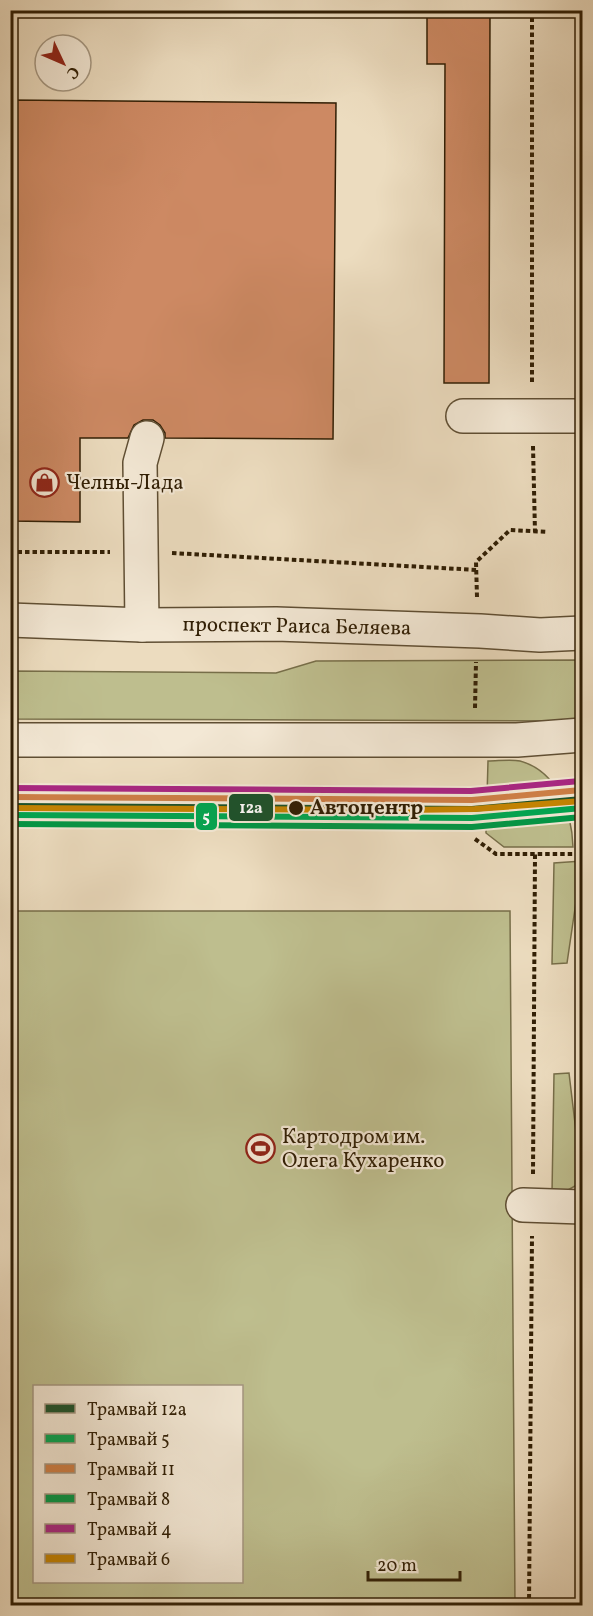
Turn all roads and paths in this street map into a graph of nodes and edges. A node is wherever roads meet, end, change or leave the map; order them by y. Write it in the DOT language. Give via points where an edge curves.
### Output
graph roads {
  1 [pos="532,10"];
  2 [pos="463,416"];
  3 [pos="532,416"];
  4 [pos="582,416"];
  5 [pos="139,446"];
  6 [pos="535,532"];
  7 [pos="548,532"];
  8 [pos="141,551"];
  9 [pos="10,552"];
  10 [pos="477,570"];
  11 [pos="477,597"];
  12 [pos="10,620"];
  13 [pos="142,625"];
  14 [pos="582,633"];
  15 [pos="476,655"];
  16 [pos="582,735"];
  17 [pos="10,740"];
  18 [pos="474,740"];
  19 [pos="10,820"];
  20 [pos="333,822"];
  21 [pos="475,838"];
  22 [pos="582,854"];
  23 [pos="523,1205"];
  24 [pos="582,1207"];
  1 -- 3 [label="path"];
  2 -- 3 [label="street"];
  3 -- 4 [label="street"];
  3 -- 6 [label="path"];
  5 -- 8 [label="street"];
  6 -- 7 [label="path"];
  6 -- 10 [label="path" via="510,530 476,562"];
  8 -- 9 [label="path"];
  8 -- 10 [label="path"];
  8 -- 13 [label="street"];
  10 -- 11 [label="path"];
  12 -- 13 [label="street, проспект Раиса Беляева"];
  13 -- 14 [label="street, проспект Раиса Беляева" via="276,624 540,635"];
  15 -- 18 [label="path"];
  16 -- 18 [label="street"];
  17 -- 18 [label="street"];
  19 -- 20 [label="path"];
  21 -- 22 [label="path" via="496,854"];
  23 -- 24 [label="street"];
}
